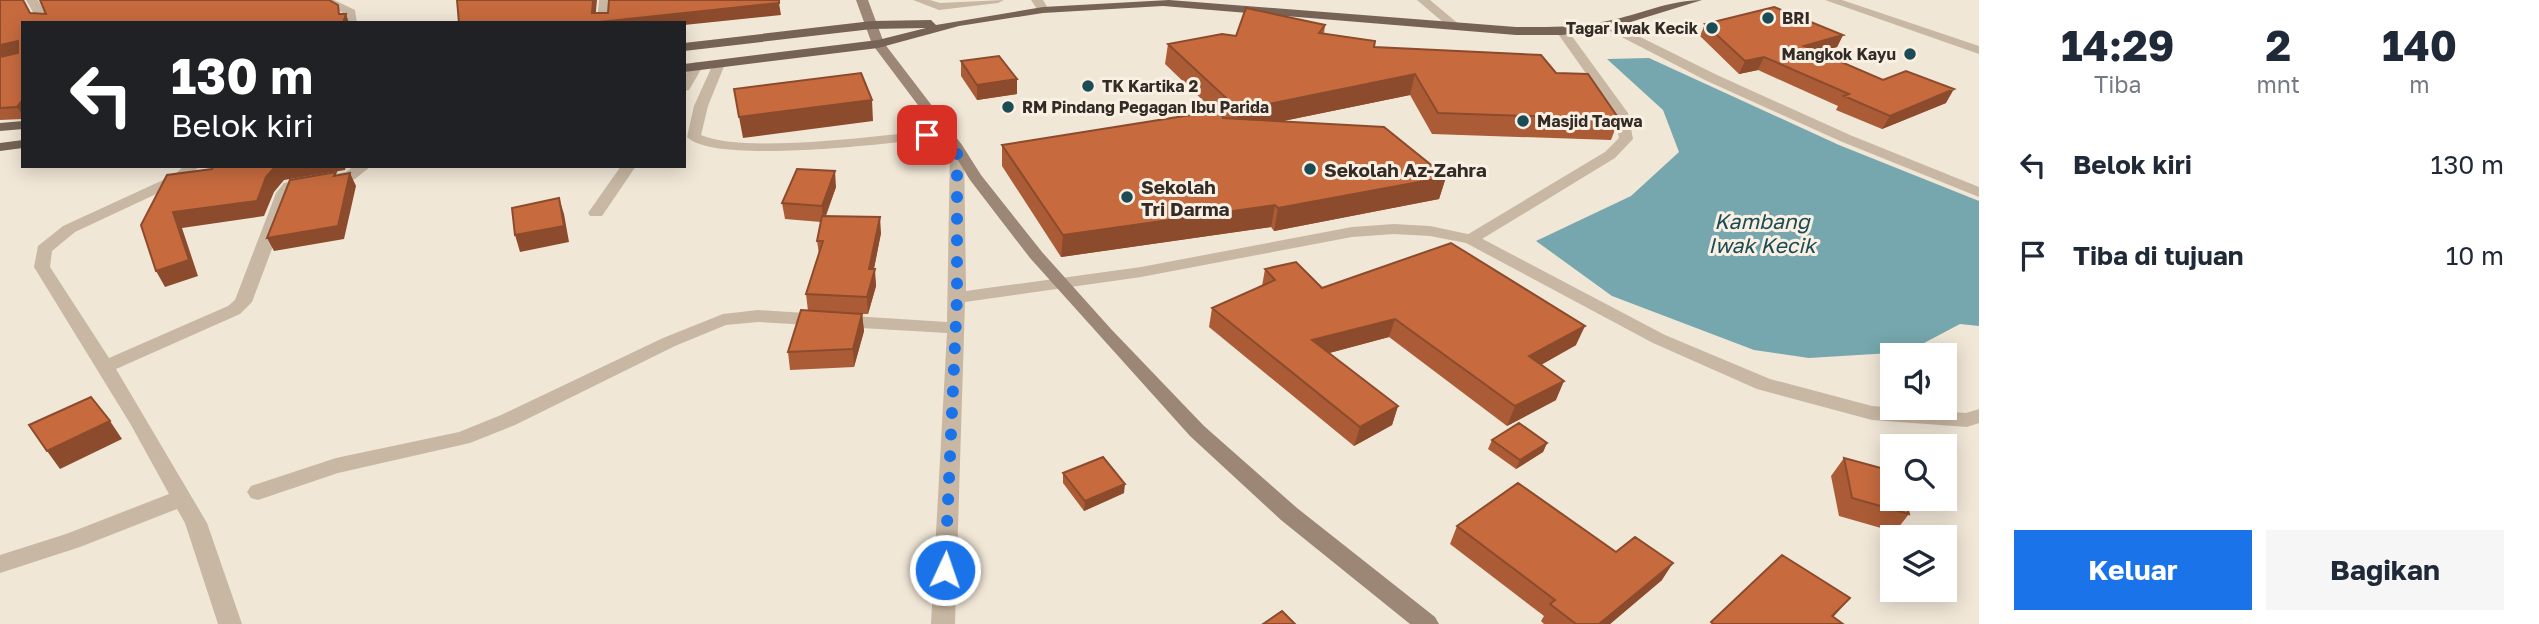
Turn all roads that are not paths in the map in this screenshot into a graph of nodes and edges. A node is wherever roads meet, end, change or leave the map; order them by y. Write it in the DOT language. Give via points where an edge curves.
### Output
graph roads {
  1 [pos="32,0"];
  2 [pos="324,0"];
  3 [pos="605,0"];
  4 [pos="862,0"];
  5 [pos="919,0"];
  6 [pos="998,0"];
  7 [pos="1423,0"];
  8 [pos="1696,0"];
  9 [pos="1831,0"];
  10 [pos="1163,2"];
  11 [pos="1040,5"];
  12 [pos="44,21"];
  13 [pos="351,21"];
  14 [pos="603,21"];
  15 [pos="958,23"];
  16 [pos="872,25"];
  17 [pos="1608,25"];
  18 [pos="1455,26"];
  19 [pos="1562,30"];
  20 [pos="878,44"];
  21 [pos="686,47"];
  22 [pos="1979,50"];
  23 [pos="719,64"];
  24 [pos="691,67"];
  25 [pos="21,125"];
  26 [pos="0,128"];
  27 [pos="945,133"];
  28 [pos="21,144"];
  29 [pos="0,147"];
  30 [pos="957,148"];
  31 [pos="190,168"];
  32 [pos="361,168"];
  33 [pos="628,168"];
  34 [pos="1979,192"];
  35 [pos="596,213"];
  36 [pos="1471,239"];
  37 [pos="1061,283"];
  38 [pos="957,298"];
  39 [pos="955,328"];
  40 [pos="105,367"];
  41 [pos="1975,422"];
  42 [pos="258,492"];
  43 [pos="182,498"];
  44 [pos="0,564"];
  45 [pos="230,624"];
  46 [pos="943,624"];
  47 [pos="1427,624"];
  1 -- 12 [label="street"];
  2 -- 13 [label="street" via="351,12"];
  3 -- 14 [label="street"];
  4 -- 16 [label="main road"];
  5 -- 6 [label="street" via="939,7"];
  7 -- 18 [label="street"];
  8 -- 17 [label="main road"];
  9 -- 22 [label="street"];
  10 -- 11 [label="main road"];
  10 -- 18 [label="main road"];
  11 -- 15 [label="main road"];
  15 -- 16 [label="main road"];
  15 -- 20 [label="main road"];
  16 -- 20 [label="main road"];
  16 -- 21 [label="main road"];
  17 -- 19 [label="main road"];
  17 -- 34 [label="street" via="1845,138"];
  18 -- 19 [label="main road"];
  19 -- 36 [label="street" via="1621,113 1626,139 1610,155"];
  20 -- 23 [label="main road"];
  20 -- 27 [label="main road"];
  23 -- 24 [label="main road"];
  23 -- 27 [label="street" via="694,137 704,144 769,147"];
  25 -- 26 [label="main road"];
  27 -- 30 [label="main road"];
  28 -- 29 [label="main road"];
  30 -- 37 [label="main road"];
  30 -- 38 [label="street"];
  31 -- 40 [label="street" via="179,178 69,229 44,249 42,267"];
  32 -- 40 [label="street" via="350,176 289,186 243,302 234,310"];
  33 -- 35 [label="street"];
  36 -- 37 [label="street" via="1430,231 1352,232"];
  36 -- 41 [label="street" via="1659,338 1764,384 1872,413"];
  37 -- 38 [label="street"];
  37 -- 47 [label="main road" via="1198,431 1289,514"];
  38 -- 39 [label="street"];
  39 -- 42 [label="street" via="758,316 723,320 463,438 336,466"];
  39 -- 46 [label="street"];
  40 -- 43 [label="street"];
  43 -- 44 [label="street"];
  43 -- 45 [label="street" via="196,523"];
}
